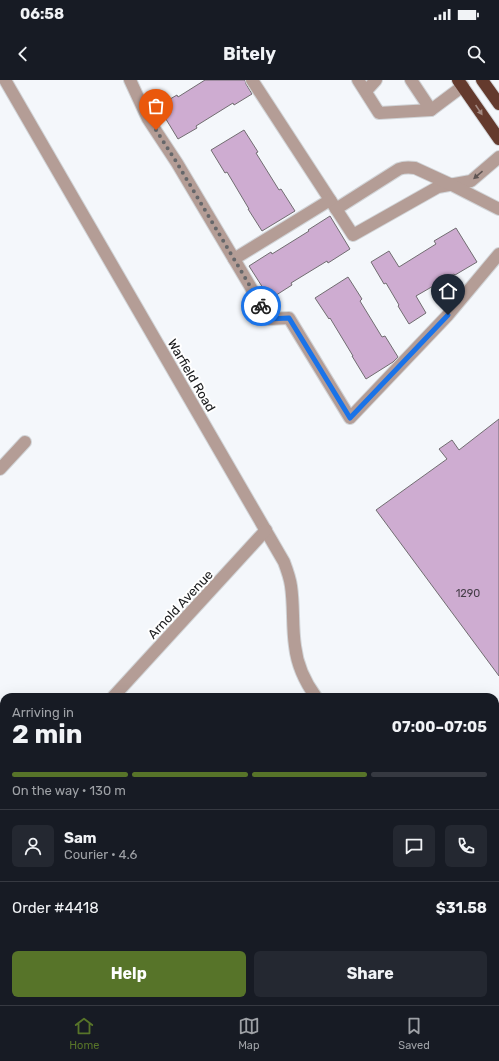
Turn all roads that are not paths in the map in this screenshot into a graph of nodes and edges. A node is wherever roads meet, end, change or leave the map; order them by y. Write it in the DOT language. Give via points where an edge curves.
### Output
graph roads {
  1 [pos="5,80"];
  2 [pos="130,80"];
  3 [pos="252,80"];
  4 [pos="358,80"];
  5 [pos="376,80"];
  6 [pos="411,80"];
  7 [pos="482,80"];
  8 [pos="461,83"];
  9 [pos="366,91"];
  10 [pos="499,104"];
  11 [pos="431,110"];
  12 [pos="499,139"];
  13 [pos="499,157"];
  14 [pos="452,185"];
  15 [pos="333,204"];
  16 [pos="499,209"];
  17 [pos="499,254"];
  18 [pos="234,259"];
  19 [pos="25,442"];
  20 [pos="0,469"];
  21 [pos="266,530"];
  22 [pos="117,693"];
  23 [pos="314,693"];
  1 -- 21 [label="street, Warfield Road"];
  2 -- 18 [label="street" via="148,119"];
  3 -- 15 [label="street"];
  4 -- 9 [label="street"];
  5 -- 9 [label="street"];
  6 -- 11 [label="street"];
  7 -- 10 [label="highway"];
  8 -- 11 [label="street"];
  8 -- 12 [label="highway, one-way"];
  9 -- 11 [label="street" via="379,113"];
  13 -- 14 [label="street, one-way" via="472,181"];
  14 -- 15 [label="street" via="414,168 404,167"];
  14 -- 15 [label="street" via="438,187 353,235"];
  14 -- 16 [label="street"];
  15 -- 18 [label="street"];
  17 -- 18 [label="street" via="448,315 350,418 289,318 268,319"];
  19 -- 20 [label="street"];
  21 -- 22 [label="street, Arnold Avenue"];
  21 -- 23 [label="street, Warfield Road" via="289,574 297,657"];
}
